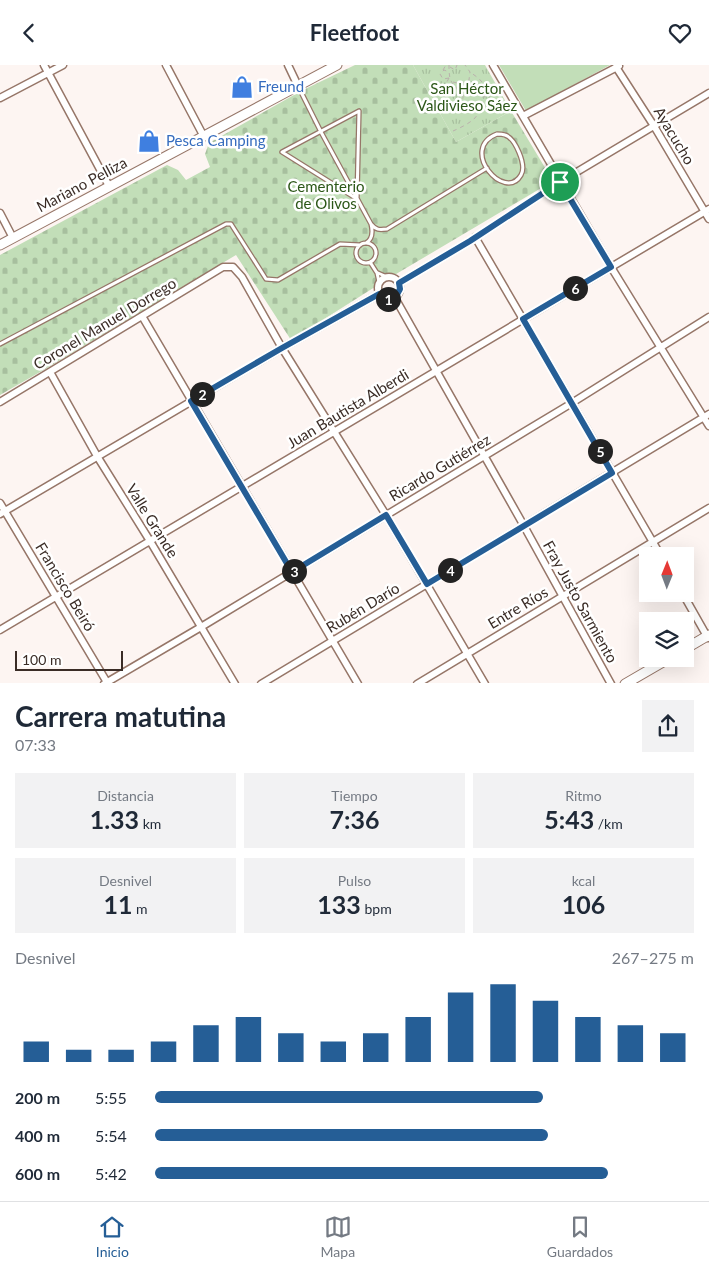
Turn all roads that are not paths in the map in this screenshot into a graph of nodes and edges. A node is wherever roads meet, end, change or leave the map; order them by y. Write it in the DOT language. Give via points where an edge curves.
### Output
graph roads {
  1 [pos="44,65"];
  2 [pos="63,65"];
  3 [pos="166,65"];
  4 [pos="288,65"];
  5 [pos="337,65"];
  6 [pos="493,65"];
  7 [pos="618,66"];
  8 [pos="48,73"];
  9 [pos="298,85"];
  10 [pos="709,93"];
  11 [pos="0,98"];
  12 [pos="522,116"];
  13 [pos="654,126"];
  14 [pos="321,132"];
  15 [pos="203,135"];
  16 [pos="487,167"];
  17 [pos="560,182"];
  18 [pos="109,186"];
  19 [pos="357,199"];
  20 [pos="707,210"];
  21 [pos="0,213"];
  22 [pos="709,219"];
  23 [pos="371,224"];
  24 [pos="475,237"];
  25 [pos="13,238"];
  26 [pos="366,243"];
  27 [pos="0,245"];
  28 [pos="360,245"];
  29 [pos="370,262"];
  30 [pos="611,267"];
  31 [pos="377,273"];
  32 [pos="387,277"];
  33 [pos="379,282"];
  34 [pos="399,283"];
  35 [pos="379,294"];
  36 [pos="395,298"];
  37 [pos="142,316"];
  38 [pos="709,317"];
  39 [pos="523,319"];
  40 [pos="0,345"];
  41 [pos="662,347"];
  42 [pos="282,348"];
  43 [pos="436,371"];
  44 [pos="50,372"];
  45 [pos="191,401"];
  46 [pos="0,402"];
  47 [pos="572,403"];
  48 [pos="706,416"];
  49 [pos="709,425"];
  50 [pos="334,432"];
  51 [pos="97,456"];
  52 [pos="484,456"];
  53 [pos="612,473"];
  54 [pos="242,486"];
  55 [pos="0,503"];
  56 [pos="709,508"];
  57 [pos="2,513"];
  58 [pos="386,515"];
  59 [pos="524,526"];
  60 [pos="150,541"];
  61 [pos="653,542"];
  62 [pos="656,547"];
  63 [pos="292,572"];
  64 [pos="427,584"];
  65 [pos="562,595"];
  66 [pos="56,596"];
  67 [pos="687,603"];
  68 [pos="201,627"];
  69 [pos="0,630"];
  70 [pos="708,637"];
  71 [pos="332,641"];
  72 [pos="694,644"];
  73 [pos="467,653"];
  74 [pos="654,667"];
  75 [pos="106,683"];
  76 [pos="235,683"];
  77 [pos="261,683"];
  78 [pos="358,683"];
  79 [pos="417,683"];
  80 [pos="485,683"];
  81 [pos="611,683"];
  82 [pos="625,683"];
  1 -- 8 [label="street"];
  2 -- 8 [label="street"];
  3 -- 15 [label="street"];
  4 -- 9 [label="street"];
  5 -- 9 [label="street, Mariano Pelliza"];
  6 -- 12 [label="street"];
  7 -- 12 [label="street"];
  7 -- 13 [label="street, Ayacucho"];
  8 -- 11 [label="street"];
  8 -- 18 [label="street"];
  9 -- 14 [label="lane"];
  9 -- 15 [label="street, Mariano Pelliza"];
  10 -- 13 [label="street"];
  12 -- 17 [label="street"];
  13 -- 17 [label="street"];
  13 -- 20 [label="street, Ayacucho"];
  14 -- 19 [label="lane"];
  14 -- 19 [label="lane" via="359,111"];
  14 -- 19 [label="lane" via="282,152"];
  15 -- 18 [label="street, Mariano Pelliza"];
  16 -- 16 [label="lane" via="494,177 505,183 511,183 522,175 523,160 510,138 497,134 482,147 481,155"];
  16 -- 23 [label="lane" via="387,229 376,229"];
  17 -- 24 [label="street"];
  17 -- 30 [label="street"];
  18 -- 25 [label="street, Mariano Pelliza"];
  19 -- 23 [label="lane"];
  20 -- 22 [label="street, Ayacucho"];
  20 -- 30 [label="street, Juan Bautista Alberdi"];
  21 -- 25 [label="street"];
  23 -- 26 [label="lane" via="372,236"];
  24 -- 34 [label="street"];
  24 -- 39 [label="street"];
  25 -- 27 [label="street, Mariano Pelliza"];
  26 -- 28 [label="lane"];
  26 -- 29 [label="lane" via="376,251"];
  28 -- 29 [label="lane" via="356,253 358,259"];
  28 -- 40 [label="lane" via="340,244 273,281 266,279 231,224 226,224"];
  29 -- 31 [label="lane"];
  30 -- 39 [label="street, Juan Bautista Alberdi"];
  30 -- 41 [label="street"];
  31 -- 32 [label="lane"];
  31 -- 33 [label="lane"];
  32 -- 33 [label="street"];
  32 -- 34 [label="street"];
  33 -- 35 [label="street"];
  34 -- 36 [label="street" via="400,289"];
  35 -- 36 [label="street" via="388,299"];
  35 -- 42 [label="street"];
  36 -- 43 [label="street, Fray Justo Sarmiento"];
  37 -- 42 [label="street, Coronel Manuel Dorrego" via="223,267 233,267 242,277"];
  37 -- 44 [label="street, Coronel Manuel Dorrego"];
  37 -- 45 [label="street"];
  38 -- 41 [label="street, Ricardo Gutiérrez"];
  39 -- 43 [label="street, Juan Bautista Alberdi"];
  39 -- 47 [label="street"];
  41 -- 47 [label="street, Ricardo Gutiérrez"];
  41 -- 48 [label="street"];
  42 -- 45 [label="street"];
  42 -- 50 [label="street"];
  43 -- 50 [label="street, Juan Bautista Alberdi"];
  43 -- 52 [label="street, Fray Justo Sarmiento"];
  44 -- 46 [label="street, Coronel Manuel Dorrego"];
  44 -- 51 [label="street, Valle Grande"];
  45 -- 51 [label="street"];
  45 -- 54 [label="street"];
  47 -- 52 [label="street, Ricardo Gutiérrez"];
  47 -- 53 [label="street"];
  48 -- 49 [label="street"];
  48 -- 53 [label="street, Rubén Darío"];
  50 -- 54 [label="street, Juan Bautista Alberdi"];
  50 -- 58 [label="street"];
  51 -- 57 [label="street"];
  51 -- 60 [label="street, Valle Grande"];
  52 -- 58 [label="street, Ricardo Gutiérrez"];
  52 -- 59 [label="street, Fray Justo Sarmiento"];
  53 -- 59 [label="street, Rubén Darío"];
  53 -- 61 [label="street"];
  54 -- 60 [label="street, Juan Bautista Alberdi"];
  54 -- 63 [label="street"];
  55 -- 57 [label="street, Francisco Beiró"];
  56 -- 61 [label="street, Entre Ríos"];
  57 -- 66 [label="street, Francisco Beiró"];
  58 -- 63 [label="street, Ricardo Gutiérrez"];
  58 -- 64 [label="street"];
  59 -- 64 [label="street, Rubén Darío"];
  59 -- 65 [label="street, Fray Justo Sarmiento"];
  60 -- 66 [label="street, Juan Bautista Alberdi"];
  60 -- 68 [label="street, Valle Grande"];
  61 -- 62 [label="street"];
  61 -- 65 [label="street, Entre Ríos"];
  63 -- 68 [label="street, Ricardo Gutiérrez"];
  63 -- 71 [label="street"];
  64 -- 71 [label="street, Rubén Darío"];
  64 -- 73 [label="street"];
  65 -- 73 [label="street, Entre Ríos"];
  65 -- 81 [label="street, Fray Justo Sarmiento"];
  66 -- 69 [label="street, Juan Bautista Alberdi"];
  66 -- 75 [label="street, Francisco Beiró"];
  67 -- 70 [label="street"];
  68 -- 75 [label="street, Ricardo Gutiérrez"];
  68 -- 76 [label="street, Valle Grande"];
  70 -- 72 [label="street"];
  71 -- 77 [label="street, Rubén Darío"];
  71 -- 78 [label="street"];
  73 -- 79 [label="street, Entre Ríos"];
  73 -- 80 [label="street"];
  74 -- 82 [label="street"];
}
